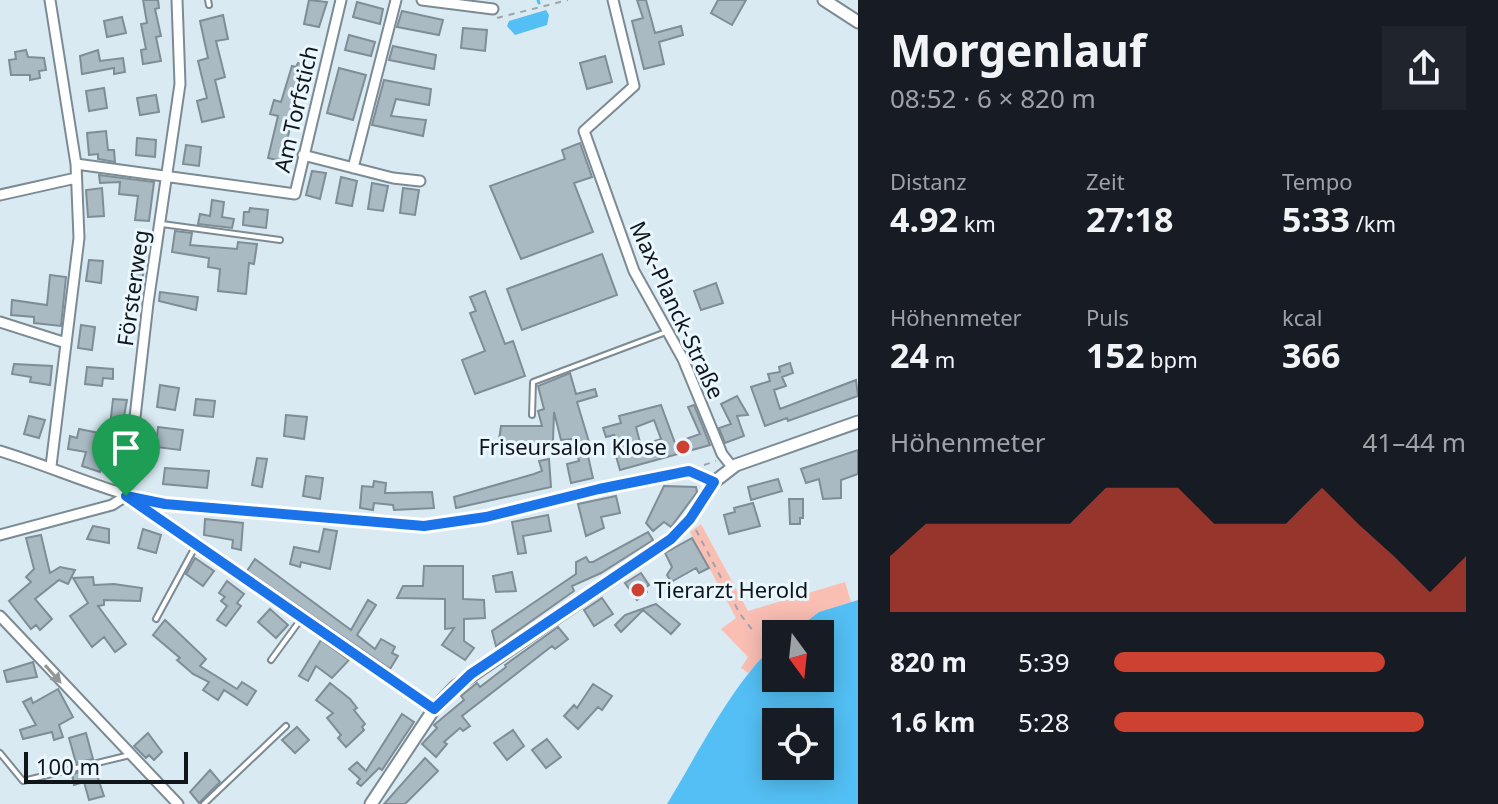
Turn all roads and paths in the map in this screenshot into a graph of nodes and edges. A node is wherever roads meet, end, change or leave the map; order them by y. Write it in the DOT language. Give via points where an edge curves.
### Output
graph roads {
  1 [pos="50,0"];
  2 [pos="177,0"];
  3 [pos="341,0"];
  4 [pos="396,0"];
  5 [pos="422,0"];
  6 [pos="568,0"];
  7 [pos="613,0"];
  8 [pos="824,0"];
  9 [pos="493,9"];
  10 [pos="858,22"];
  11 [pos="303,155"];
  12 [pos="76,164"];
  13 [pos="353,168"];
  14 [pos="167,175"];
  15 [pos="76,178"];
  16 [pos="420,181"];
  17 [pos="0,195"];
  18 [pos="160,223"];
  19 [pos="280,240"];
  20 [pos="0,322"];
  21 [pos="668,332"];
  22 [pos="66,343"];
  23 [pos="532,415"];
  24 [pos="858,422"];
  25 [pos="0,451"];
  26 [pos="51,466"];
  27 [pos="733,468"];
  28 [pos="714,482"];
  29 [pos="126,496"];
  30 [pos="690,519"];
  31 [pos="0,535"];
  32 [pos="197,545"];
  33 [pos="0,616"];
  34 [pos="302,617"];
  35 [pos="156,619"];
  36 [pos="754,632"];
  37 [pos="271,660"];
  38 [pos="434,709"];
  39 [pos="286,726"];
  40 [pos="0,753"];
  41 [pos="130,755"];
  42 [pos="178,804"];
  43 [pos="204,804"];
  44 [pos="371,804"];
  1 -- 12 [label="street"];
  2 -- 14 [label="street, Försterweg" via="180,84"];
  3 -- 11 [label="street, Am Torfstich"];
  4 -- 13 [label="street"];
  5 -- 9 [label="street"];
  6 -- 9 [label="path" via="497,19"];
  7 -- 21 [label="street, Max-Planck-Straße" via="634,86 584,131 634,271"];
  8 -- 10 [label="street"];
  11 -- 13 [label="street"];
  11 -- 14 [label="street, Am Torfstich" via="295,194"];
  12 -- 14 [label="street"];
  12 -- 15 [label="street"];
  13 -- 16 [label="street"];
  14 -- 18 [label="street, Försterweg"];
  15 -- 17 [label="street"];
  15 -- 22 [label="street" via="79,238"];
  18 -- 19 [label="lane"];
  18 -- 29 [label="street, Försterweg"];
  20 -- 22 [label="street"];
  21 -- 23 [label="lane" via="533,382"];
  21 -- 27 [label="street, Max-Planck-Straße"];
  22 -- 26 [label="street"];
  24 -- 27 [label="street"];
  25 -- 26 [label="street"];
  26 -- 29 [label="street"];
  27 -- 28 [label="street"];
  28 -- 29 [label="street" via="689,471 424,526 165,504"];
  28 -- 30 [label="street"];
  29 -- 31 [label="street" via="112,505"];
  29 -- 32 [label="street"];
  30 -- 36 [label="path"];
  30 -- 38 [label="street" via="671,539 471,674"];
  32 -- 34 [label="street"];
  32 -- 35 [label="lane"];
  33 -- 41 [label="street, one-way"];
  34 -- 37 [label="lane"];
  34 -- 38 [label="street"];
  38 -- 44 [label="street"];
  39 -- 43 [label="lane"];
  40 -- 41 [label="lane" via="23,781"];
  41 -- 42 [label="street"];
}
